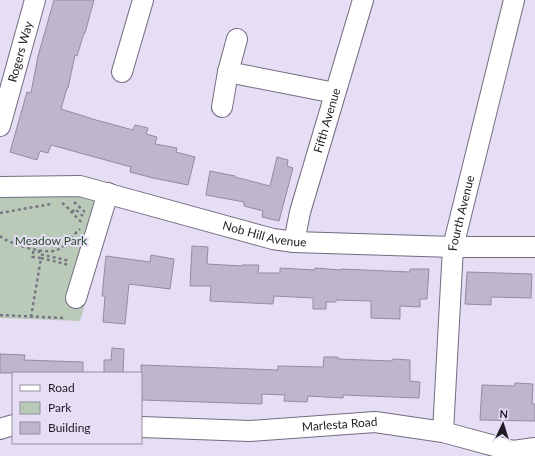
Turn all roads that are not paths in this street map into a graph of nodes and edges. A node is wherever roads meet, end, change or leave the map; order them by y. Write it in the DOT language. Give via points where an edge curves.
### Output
graph roads {
  1 [pos="35,0"];
  2 [pos="143,0"];
  3 [pos="514,0"];
  4 [pos="359,1"];
  5 [pos="237,38"];
  6 [pos="122,72"];
  7 [pos="228,72"];
  8 [pos="335,94"];
  9 [pos="222,107"];
  10 [pos="0,126"];
  11 [pos="0,187"];
  12 [pos="108,193"];
  13 [pos="294,242"];
  14 [pos="453,247"];
  15 [pos="535,247"];
  16 [pos="76,298"];
  17 [pos="12,425"];
  18 [pos="142,427"];
  19 [pos="0,429"];
  20 [pos="443,432"];
  21 [pos="535,448"];
  1 -- 10 [label="street, Rogers Way"];
  2 -- 6 [label="street"];
  3 -- 14 [label="street, Fourth Avenue"];
  4 -- 8 [label="street, Fifth Avenue"];
  5 -- 7 [label="street"];
  7 -- 8 [label="street"];
  7 -- 9 [label="street"];
  8 -- 13 [label="street, Fifth Avenue" via="300,212"];
  11 -- 12 [label="street, Nob Hill Avenue" via="80,186"];
  12 -- 13 [label="street, Nob Hill Avenue" via="273,239"];
  12 -- 16 [label="street"];
  13 -- 14 [label="street, Nob Hill Avenue"];
  14 -- 15 [label="street, Nob Hill Avenue"];
  14 -- 20 [label="street, Fourth Avenue"];
  17 -- 19 [label="street"];
  18 -- 20 [label="street, Marlesta Road" via="250,431 375,422"];
  20 -- 21 [label="street, Marlesta Road" via="513,451"];
}
